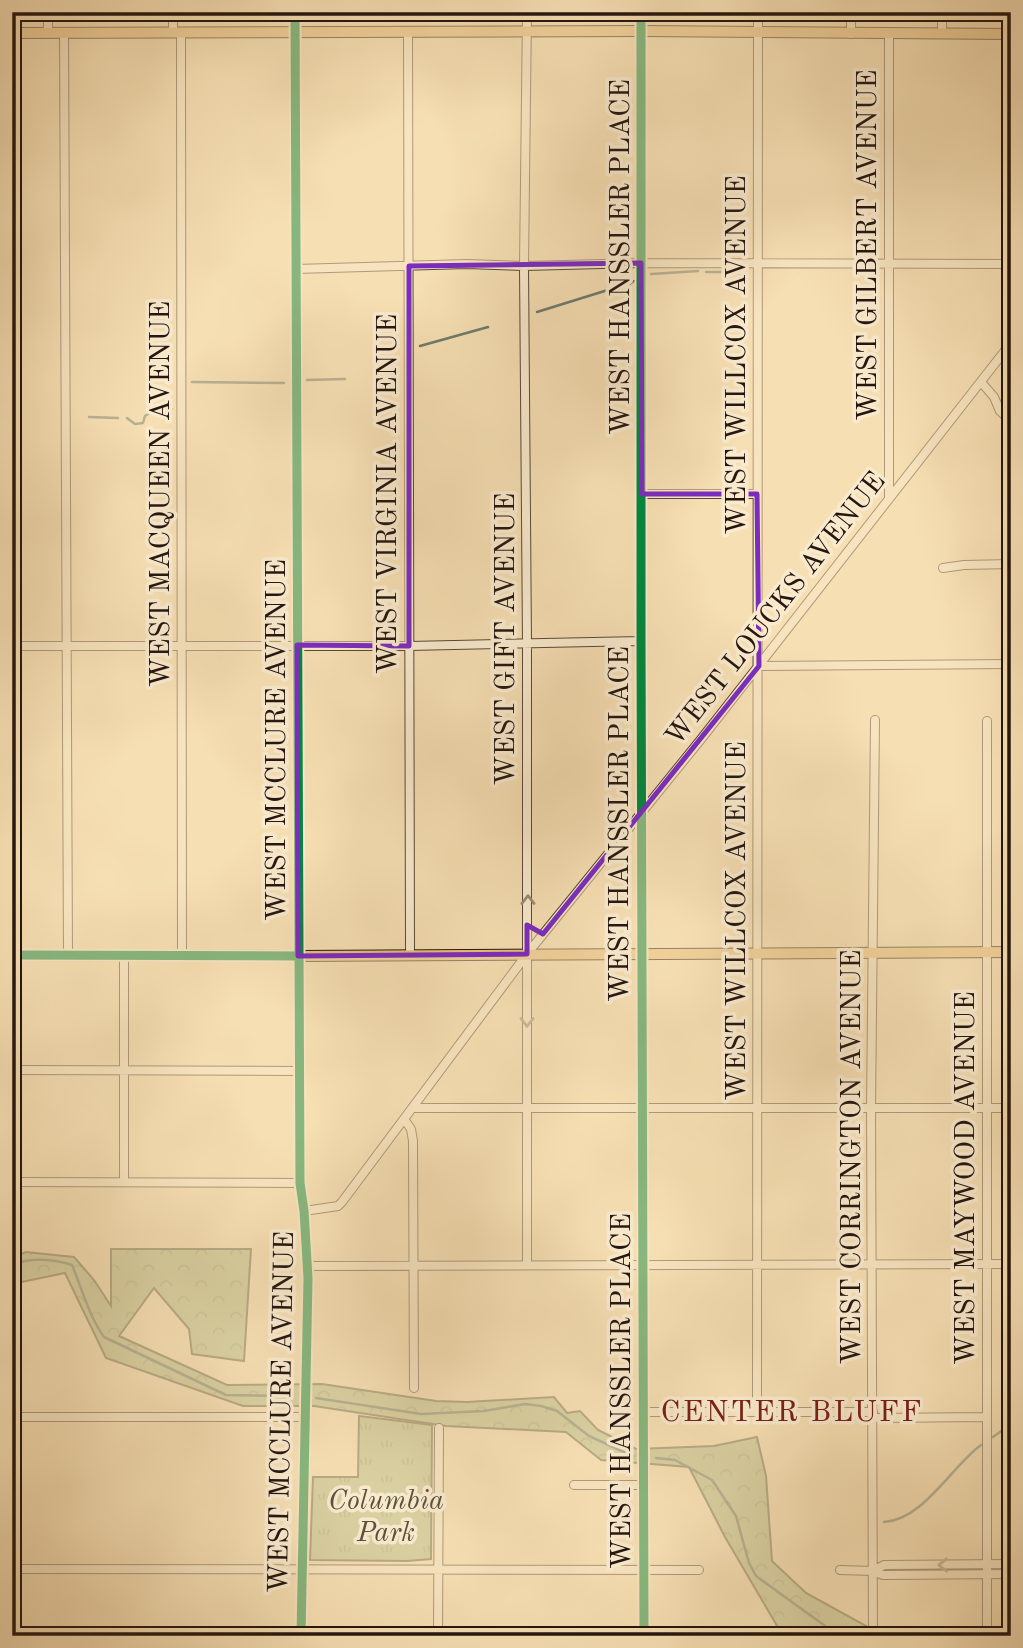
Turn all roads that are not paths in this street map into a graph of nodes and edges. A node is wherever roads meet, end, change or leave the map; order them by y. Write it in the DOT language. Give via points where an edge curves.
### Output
graph roads {
  1 [pos="48,12"];
  2 [pos="173,12"];
  3 [pos="295,12"];
  4 [pos="527,12"];
  5 [pos="642,12"];
  6 [pos="758,12"];
  7 [pos="851,12"];
  8 [pos="942,12"];
  9 [pos="527,31"];
  10 [pos="642,31"];
  11 [pos="64,32"];
  12 [pos="177,32"];
  13 [pos="758,32"];
  14 [pos="12,33"];
  15 [pos="48,33"];
  16 [pos="295,33"];
  17 [pos="408,33"];
  18 [pos="850,34"];
  19 [pos="889,34"];
  20 [pos="942,34"];
  21 [pos="1010,34"];
  22 [pos="641,263"];
  23 [pos="757,264"];
  24 [pos="888,264"];
  25 [pos="1010,264"];
  26 [pos="409,266"];
  27 [pos="524,267"];
  28 [pos="296,269"];
  29 [pos="1011,343"];
  30 [pos="981,382"];
  31 [pos="1011,421"];
  32 [pos="642,494"];
  33 [pos="758,494"];
  34 [pos="889,499"];
  35 [pos="1011,564"];
  36 [pos="943,568"];
  37 [pos="641,641"];
  38 [pos="527,643"];
  39 [pos="297,645"];
  40 [pos="12,646"];
  41 [pos="66,646"];
  42 [pos="181,646"];
  43 [pos="409,646"];
  44 [pos="1011,664"];
  45 [pos="759,666"];
  46 [pos="875,720"];
  47 [pos="987,721"];
  48 [pos="642,811"];
  49 [pos="527,925"];
  50 [pos="543,934"];
  51 [pos="986,952"];
  52 [pos="1011,952"];
  53 [pos="756,953"];
  54 [pos="872,953"];
  55 [pos="527,954"];
  56 [pos="642,954"];
  57 [pos="12,955"];
  58 [pos="68,955"];
  59 [pos="124,955"];
  60 [pos="182,955"];
  61 [pos="410,955"];
  62 [pos="298,956"];
  63 [pos="513,974"];
  64 [pos="527,984"];
  65 [pos="12,1070"];
  66 [pos="124,1070"];
  67 [pos="299,1071"];
  68 [pos="412,1108"];
  69 [pos="642,1108"];
  70 [pos="871,1108"];
  71 [pos="986,1108"];
  72 [pos="1011,1108"];
  73 [pos="526,1109"];
  74 [pos="757,1109"];
  75 [pos="404,1119"];
  76 [pos="12,1182"];
  77 [pos="124,1182"];
  78 [pos="300,1183"];
  79 [pos="304,1211"];
  80 [pos="643,1264"];
  81 [pos="757,1264"];
  82 [pos="873,1264"];
  83 [pos="987,1264"];
  84 [pos="1011,1264"];
  85 [pos="527,1265"];
  86 [pos="308,1266"];
  87 [pos="413,1266"];
  88 [pos="415,1388"];
  89 [pos="757,1411"];
  90 [pos="644,1412"];
  91 [pos="874,1415"];
  92 [pos="12,1416"];
  93 [pos="306,1417"];
  94 [pos="987,1417"];
  95 [pos="439,1428"];
  96 [pos="574,1485"];
  97 [pos="644,1485"];
  98 [pos="987,1564"];
  99 [pos="1011,1564"];
  100 [pos="12,1569"];
  101 [pos="301,1570"];
  102 [pos="438,1570"];
  103 [pos="644,1570"];
  104 [pos="699,1570"];
  105 [pos="840,1570"];
  106 [pos="873,1570"];
  107 [pos="1011,1574"];
  108 [pos="987,1575"];
  109 [pos="301,1636"];
  110 [pos="438,1636"];
  111 [pos="644,1636"];
  112 [pos="873,1636"];
  113 [pos="987,1636"];
  1 -- 15 [label="street"];
  2 -- 12 [label="street, WEST MACQUEEN AVENUE"];
  3 -- 16 [label="street, WEST MCCLURE AVENUE"];
  4 -- 9 [label="street, WEST GIFT AVENUE"];
  5 -- 10 [label="street, WEST HANSSLER PLACE"];
  6 -- 13 [label="street, WEST WILLCOX AVENUE"];
  7 -- 18 [label="street, WEST GILBERT AVENUE"];
  8 -- 20 [label="street"];
  9 -- 10 [label="main road"];
  9 -- 17 [label="main road"];
  9 -- 27 [label="street, WEST GIFT AVENUE"];
  10 -- 13 [label="main road"];
  10 -- 22 [label="street, WEST HANSSLER PLACE"];
  11 -- 12 [label="main road"];
  11 -- 15 [label="main road"];
  11 -- 41 [label="street"];
  12 -- 16 [label="main road"];
  12 -- 42 [label="street, WEST MACQUEEN AVENUE"];
  13 -- 18 [label="main road"];
  13 -- 23 [label="street, WEST WILLCOX AVENUE"];
  14 -- 15 [label="main road"];
  16 -- 17 [label="main road"];
  16 -- 28 [label="street, WEST MCCLURE AVENUE"];
  17 -- 26 [label="street, WEST VIRGINIA AVENUE"];
  18 -- 19 [label="main road"];
  19 -- 20 [label="main road"];
  19 -- 24 [label="street, WEST GILBERT AVENUE"];
  20 -- 21 [label="main road"];
  21 -- 25 [label="street"];
  22 -- 23 [label="street"];
  22 -- 27 [label="street"];
  22 -- 32 [label="street, WEST HANSSLER PLACE"];
  23 -- 24 [label="street"];
  23 -- 33 [label="street, WEST WILLCOX AVENUE"];
  24 -- 25 [label="street"];
  24 -- 34 [label="street, WEST GILBERT AVENUE"];
  26 -- 27 [label="street"];
  26 -- 28 [label="street"];
  26 -- 43 [label="street, WEST VIRGINIA AVENUE"];
  27 -- 38 [label="street, WEST GIFT AVENUE"];
  28 -- 39 [label="street, WEST MCCLURE AVENUE"];
  29 -- 30 [label="street, WEST LOUCKS AVENUE"];
  30 -- 31 [label="street"];
  30 -- 34 [label="street, WEST LOUCKS AVENUE"];
  32 -- 33 [label="street"];
  32 -- 37 [label="street, WEST HANSSLER PLACE"];
  33 -- 45 [label="street, WEST WILLCOX AVENUE"];
  34 -- 45 [label="street, WEST LOUCKS AVENUE"];
  35 -- 36 [label="street"];
  37 -- 38 [label="street"];
  37 -- 48 [label="street, WEST HANSSLER PLACE"];
  38 -- 43 [label="street"];
  49 -- 38 [label="street, WEST GIFT AVENUE, one-way"];
  39 -- 42 [label="street"];
  39 -- 43 [label="street"];
  39 -- 62 [label="street, WEST MCCLURE AVENUE"];
  40 -- 41 [label="street"];
  41 -- 42 [label="street"];
  41 -- 58 [label="street"];
  42 -- 60 [label="street, WEST MACQUEEN AVENUE"];
  43 -- 61 [label="street, WEST VIRGINIA AVENUE"];
  44 -- 45 [label="street"];
  45 -- 48 [label="street, WEST LOUCKS AVENUE"];
  45 -- 53 [label="street, WEST WILLCOX AVENUE"];
  46 -- 54 [label="street, WEST CORRINGTON AVENUE"];
  47 -- 51 [label="street, WEST MAYWOOD AVENUE"];
  48 -- 50 [label="street, WEST LOUCKS AVENUE"];
  48 -- 56 [label="street, WEST HANSSLER PLACE"];
  49 -- 50 [label="street"];
  49 -- 55 [label="street, WEST GIFT AVENUE"];
  50 -- 55 [label="street, WEST LOUCKS AVENUE"];
  51 -- 52 [label="main road"];
  51 -- 54 [label="main road"];
  51 -- 71 [label="street, WEST MAYWOOD AVENUE"];
  53 -- 54 [label="main road"];
  53 -- 56 [label="main road"];
  53 -- 74 [label="street, WEST WILLCOX AVENUE"];
  54 -- 70 [label="street, WEST CORRINGTON AVENUE"];
  55 -- 56 [label="main road"];
  55 -- 61 [label="main road"];
  55 -- 63 [label="street, WEST LOUCKS AVENUE"];
  55 -- 64 [label="street, WEST GIFT AVENUE"];
  56 -- 69 [label="street, WEST HANSSLER PLACE"];
  57 -- 58 [label="main road"];
  58 -- 59 [label="main road"];
  59 -- 60 [label="main road"];
  59 -- 66 [label="street"];
  60 -- 62 [label="main road"];
  61 -- 62 [label="main road"];
  62 -- 67 [label="street, WEST MCCLURE AVENUE"];
  63 -- 64 [label="street"];
  63 -- 68 [label="street, WEST LOUCKS AVENUE"];
  64 -- 73 [label="street, WEST GIFT AVENUE, one-way"];
  65 -- 66 [label="street"];
  66 -- 67 [label="street"];
  66 -- 77 [label="street"];
  67 -- 78 [label="street, WEST MCCLURE AVENUE"];
  68 -- 73 [label="street"];
  68 -- 75 [label="street, WEST LOUCKS AVENUE"];
  69 -- 73 [label="street"];
  69 -- 74 [label="street"];
  69 -- 80 [label="street, WEST HANSSLER PLACE"];
  70 -- 71 [label="street"];
  70 -- 74 [label="street"];
  70 -- 82 [label="street, WEST CORRINGTON AVENUE"];
  71 -- 72 [label="street"];
  71 -- 83 [label="street, WEST MAYWOOD AVENUE"];
  73 -- 85 [label="street, WEST GIFT AVENUE"];
  74 -- 81 [label="street, WEST WILLCOX AVENUE"];
  75 -- 79 [label="street, WEST LOUCKS AVENUE" via="338,1206"];
  75 -- 87 [label="street" via="414,1141"];
  76 -- 77 [label="street"];
  77 -- 78 [label="street"];
  78 -- 79 [label="street, WEST MCCLURE AVENUE"];
  79 -- 86 [label="street, WEST MCCLURE AVENUE"];
  80 -- 81 [label="street"];
  80 -- 85 [label="street"];
  80 -- 90 [label="street, WEST HANSSLER PLACE"];
  81 -- 82 [label="street"];
  81 -- 89 [label="street, WEST WILLCOX AVENUE"];
  82 -- 83 [label="street"];
  82 -- 91 [label="street, WEST CORRINGTON AVENUE"];
  83 -- 84 [label="street"];
  83 -- 94 [label="street, WEST MAYWOOD AVENUE"];
  85 -- 87 [label="street"];
  86 -- 87 [label="street"];
  86 -- 93 [label="street, WEST MCCLURE AVENUE"];
  87 -- 88 [label="street"];
  89 -- 90 [label="street"];
  89 -- 91 [label="street"];
  90 -- 97 [label="street, WEST HANSSLER PLACE"];
  91 -- 94 [label="street"];
  91 -- 106 [label="street, WEST CORRINGTON AVENUE"];
  92 -- 93 [label="street"];
  93 -- 101 [label="street, WEST MCCLURE AVENUE"];
  94 -- 98 [label="street, WEST MAYWOOD AVENUE"];
  95 -- 102 [label="street"];
  96 -- 97 [label="street"];
  97 -- 103 [label="street, WEST HANSSLER PLACE"];
  98 -- 99 [label="street"];
  98 -- 106 [label="street, one-way" via="884,1565"];
  98 -- 108 [label="street, WEST MAYWOOD AVENUE"];
  100 -- 101 [label="street"];
  101 -- 102 [label="street"];
  101 -- 109 [label="street, WEST MCCLURE AVENUE"];
  102 -- 103 [label="street"];
  102 -- 110 [label="street"];
  103 -- 104 [label="street"];
  103 -- 111 [label="street, WEST HANSSLER PLACE"];
  105 -- 106 [label="street"];
  106 -- 108 [label="street" via="883,1575"];
  106 -- 112 [label="street, WEST CORRINGTON AVENUE"];
  107 -- 108 [label="street"];
  108 -- 113 [label="street, WEST MAYWOOD AVENUE"];
}
